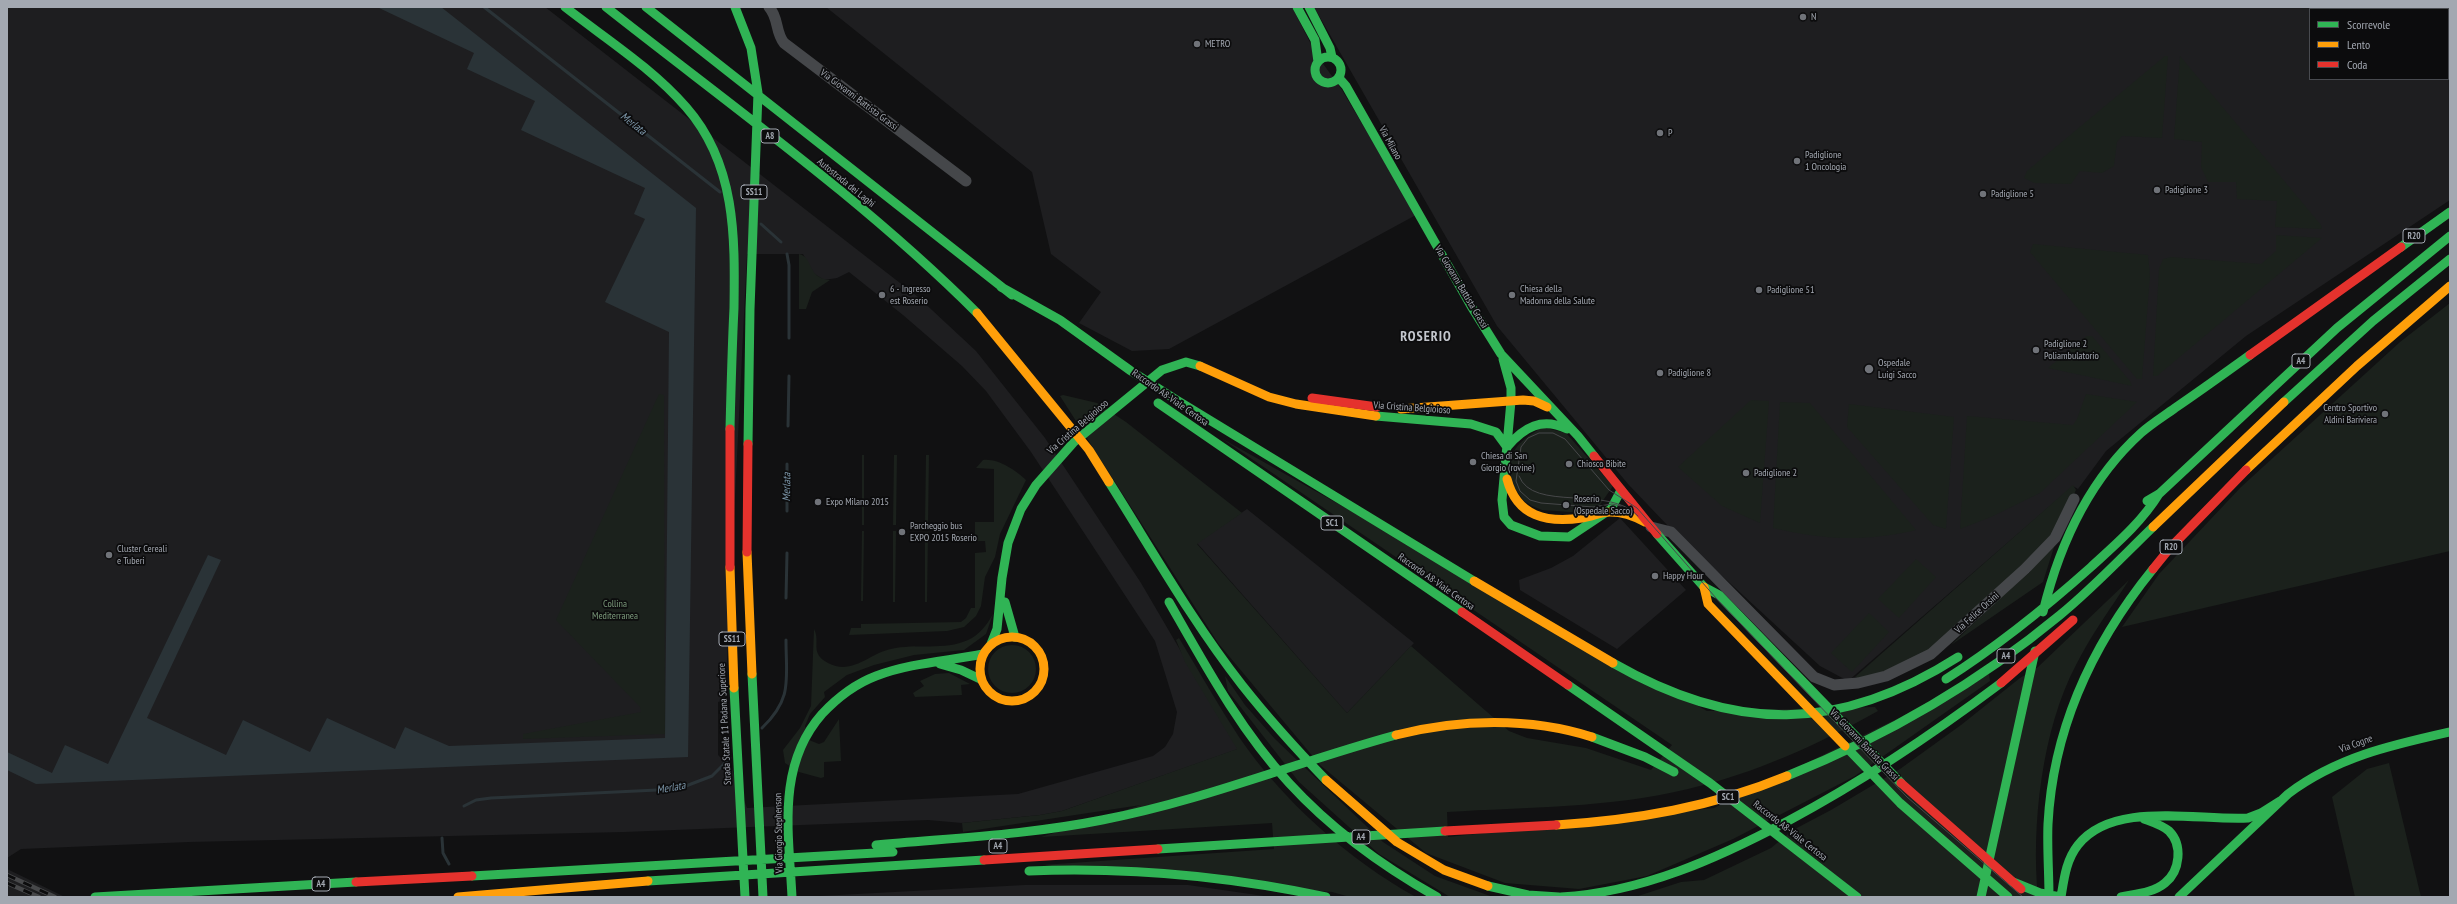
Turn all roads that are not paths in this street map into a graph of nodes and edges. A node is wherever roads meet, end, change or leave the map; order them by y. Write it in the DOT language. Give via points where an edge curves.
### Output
graph roads {
  1 [pos="566,7"];
  2 [pos="606,7"];
  3 [pos="646,7"];
  4 [pos="735,7"];
  5 [pos="769,7"];
  6 [pos="1297,7"];
  7 [pos="1309,7"];
  8 [pos="1332,58"];
  9 [pos="1318,62"];
  10 [pos="1339,78"];
  11 [pos="966,181"];
  12 [pos="2450,212"];
  13 [pos="1421,220"];
  14 [pos="2450,236"];
  15 [pos="2450,259"];
  16 [pos="2450,286"];
  17 [pos="1001,287"];
  18 [pos="1051,326"];
  19 [pos="1501,354"];
  20 [pos="1130,384"];
  21 [pos="1238,384"];
  22 [pos="1049,401"];
  23 [pos="1511,401"];
  24 [pos="1462,406"];
  25 [pos="1552,411"];
  26 [pos="1484,427"];
  27 [pos="1578,436"];
  28 [pos="1507,447"];
  29 [pos="1079,456"];
  30 [pos="1506,466"];
  31 [pos="1621,490"];
  32 [pos="2159,494"];
  33 [pos="2074,499"];
  34 [pos="2134,511"];
  35 [pos="1606,512"];
  36 [pos="1649,525"];
  37 [pos="2064,574"];
  38 [pos="1704,587"];
  39 [pos="1001,590"];
  40 [pos="1166,596"];
  41 [pos="2035,599"];
  42 [pos="2081,612"];
  43 [pos="1015,637"];
  44 [pos="991,644"];
  45 [pos="1965,652"];
  46 [pos="983,654"];
  47 [pos="937,664"];
  48 [pos="980,679"];
  49 [pos="1847,684"];
  50 [pos="1936,686"];
  51 [pos="1861,730"];
  52 [pos="2450,732"];
  53 [pos="1831,744"];
  54 [pos="1679,775"];
  55 [pos="1725,786"];
  56 [pos="2280,801"];
  57 [pos="2132,818"];
  58 [pos="1392,822"];
  59 [pos="1360,824"];
  60 [pos="1344,825"];
  61 [pos="1320,827"];
  62 [pos="1788,843"];
  63 [pos="929,850"];
  64 [pos="724,860"];
  65 [pos="1018,872"];
  66 [pos="2198,878"];
  67 [pos="2013,882"];
  68 [pos="804,885"];
  69 [pos="733,889"];
  70 [pos="95,897"];
  71 [pos="458,897"];
  72 [pos="745,897"];
  73 [pos="763,897"];
  74 [pos="792,897"];
  75 [pos="1326,897"];
  76 [pos="1437,897"];
  77 [pos="1560,897"];
  78 [pos="1857,897"];
  79 [pos="1981,897"];
  80 [pos="2008,897"];
  81 [pos="2031,897"];
  82 [pos="2049,897"];
  83 [pos="2061,897"];
  84 [pos="2121,897"];
  85 [pos="2180,897"];
  86 [pos="2186,897"];
  1 -- 72 [label="main road, Strada Statale 11 Padana Superiore / SS11" via="662,83 699,123 715,150 731,204 734,258 730,574"];
  2 -- 22 [label="main road, Autostrada dei Laghi / A8" via="833,186 932,268 985,321"];
  3 -- 17 [label="main road, Autostrada dei Laghi / A8"];
  4 -- 73 [label="main road, SS11" via="749,36 758,93 748,382 747,566"];
  5 -- 11 [label="street, Via Giovanni Battista Grassi" via="775,16 778,34 784,43"];
  6 -- 9 [label="main road" via="1317,43"];
  7 -- 8 [label="main road" via="1330,48"];
  8 -- 9 [label="main road" via="1324,58"];
  8 -- 10 [label="main road" via="1341,66"];
  9 -- 10 [label="main road" via="1315,70 1320,81 1331,83"];
  10 -- 13 [label="main road, Via Milano" via="1346,86"];
  12 -- 79 [label="main road, R20" via="2159,418 2126,449 2087,498 2070,528 2052,573"];
  13 -- 19 [label="main road, Via Giovanni Battista Grassi"];
  14 -- 32 [label="main road, A4" via="2331,334"];
  15 -- 71 [label="main road, A4" via="2350,341 2060,614 1993,665 1890,728 1792,776 1746,793 1692,808 1613,821 652,881"];
  16 -- 82 [label="main road, R20" via="2382,342 2214,500 2145,576 2111,624 2094,652 2078,687 2059,744 2052,782 2049,827"];
  17 -- 18 [label="main road"];
  17 -- 45 [label="main road" via="1060,320 1131,372 1552,628 1634,676 1686,699 1751,714 1785,716 1825,713 1857,706 1896,692"];
  19 -- 23 [label="main road, Via Giovanni Battista Grassi" via="1511,388"];
  19 -- 25 [label="main road, Via Giovanni Battista Grassi"];
  20 -- 62 [label="main road, Raccordo A8-Viale Certosa / SC1" via="1667,753"];
  21 -- 24 [label="main road, Via Cristina Belgioioso" via="1270,392 1382,407 1415,409"];
  21 -- 26 [label="main road, Via Cristina Belgioioso" via="1269,397 1318,409 1393,418 1439,420"];
  21 -- 39 [label="main road, Via Cristina Belgioioso" via="1196,364 1175,364 1162,370 1069,447 1045,472 1019,512 1005,555"];
  22 -- 29 [label="main road"];
  22 -- 77 [label="main road" via="1089,450 1201,628 1241,684 1289,742 1340,794 1397,842 1444,870 1499,890"];
  23 -- 24 [label="main road, Via Cristina Belgioioso"];
  23 -- 25 [label="main road, Via Giovanni Battista Grassi" via="1534,401"];
  23 -- 28 [label="main road, Via Giovanni Battista Grassi"];
  24 -- 26 [label="street" via="1465,417"];
  25 -- 27 [label="main road, Via Giovanni Battista Grassi"];
  26 -- 28 [label="main road, Via Cristina Belgioioso" via="1496,432"];
  27 -- 28 [label="main road, Via Giovanni Battista Grassi" via="1560,424 1539,423 1525,428"];
  27 -- 31 [label="main road, Via Giovanni Battista Grassi"];
  28 -- 30 [label="main road, Via Giovanni Battista Grassi"];
  30 -- 35 [label="main road, Via Giovanni Battista Grassi" via="1511,494 1526,512 1546,518 1570,519"];
  30 -- 35 [label="main road, Via Giovanni Battista Grassi" via="1503,512 1506,520 1520,530 1540,536 1564,538 1573,536"];
  31 -- 35 [label="main road, Via Giovanni Battista Grassi" via="1615,503"];
  31 -- 36 [label="main road, Via Giovanni Battista Grassi"];
  32 -- 34 [label="main road"];
  32 -- 50 [label="main road, A4" via="2148,514 2053,600 1990,650"];
  33 -- 49 [label="street, Via Felice Orsini" via="2056,538 1932,654 1886,676"];
  35 -- 36 [label="main road, Via Giovanni Battista Grassi" via="1631,515"];
  36 -- 38 [label="main road, Via Giovanni Battista Grassi"];
  36 -- 49 [label="street, Via Giovanni Battista Grassi" via="1671,532 1814,677 1834,685"];
  37 -- 41 [label="main road"];
  38 -- 67 [label="main road, Via Giovanni Battista Grassi" via="1719,595 1911,794"];
  38 -- 80 [label="main road, Via Giovanni Battista Grassi" via="1708,604 1900,803"];
  39 -- 43 [label="main road, Via Cristina Belgioioso"];
  39 -- 44 [label="main road, Via Cristina Belgioioso" via="1000,623"];
  40 -- 76 [label="main road" via="1239,719 1285,778 1356,845"];
  42 -- 77 [label="main road" via="2020,666 1955,718 1828,800 1746,842 1660,880 1611,893"];
  43 -- 44 [label="main road" via="1002,638"];
  43 -- 48 [label="main road" via="1034,646 1043,660 1043,678 1035,692 1021,700 1003,701 989,693"];
  44 -- 46 [label="main road"];
  46 -- 47 [label="main road, Via Giorgio Stephenson"];
  46 -- 48 [label="main road" via="979,666"];
  47 -- 48 [label="main road, Via Giorgio Stephenson" via="961,670"];
  47 -- 74 [label="main road, Via Giorgio Stephenson" via="906,668 876,676 833,703 810,730 800,749 789,786"];
  51 -- 53 [label="main road"];
  52 -- 56 [label="main road, Via Cogne" via="2379,748 2320,771"];
  54 -- 64 [label="main road" via="1626,748 1590,735 1525,723 1476,722 1405,733 1134,813 1064,827"];
  55 -- 62 [label="main road" via="1705,791 1733,812"];
  56 -- 57 [label="main road" via="2249,817"];
  56 -- 66 [label="main road"];
  57 -- 83 [label="main road" via="2107,823 2080,840 2067,867"];
  57 -- 84 [label="main road" via="2152,822 2167,830 2174,839 2178,856 2176,869 2169,880 2158,887"];
  58 -- 59 [label="main road, A4"];
  60 -- 61 [label="main road, A4"];
  62 -- 78 [label="main road, Raccordo A8-Viale Certosa / SC1"];
  63 -- 64 [label="main road, A4"];
  64 -- 70 [label="main road, A4"];
  65 -- 75 [label="main road" via="1095,869 1190,874 1242,880"];
  66 -- 85 [label="main road"];
  66 -- 86 [label="main road"];
  67 -- 81 [label="main road, Via Giovanni Battista Grassi"];
  67 -- 83 [label="main road"];
  68 -- 69 [label="main road"];
}
